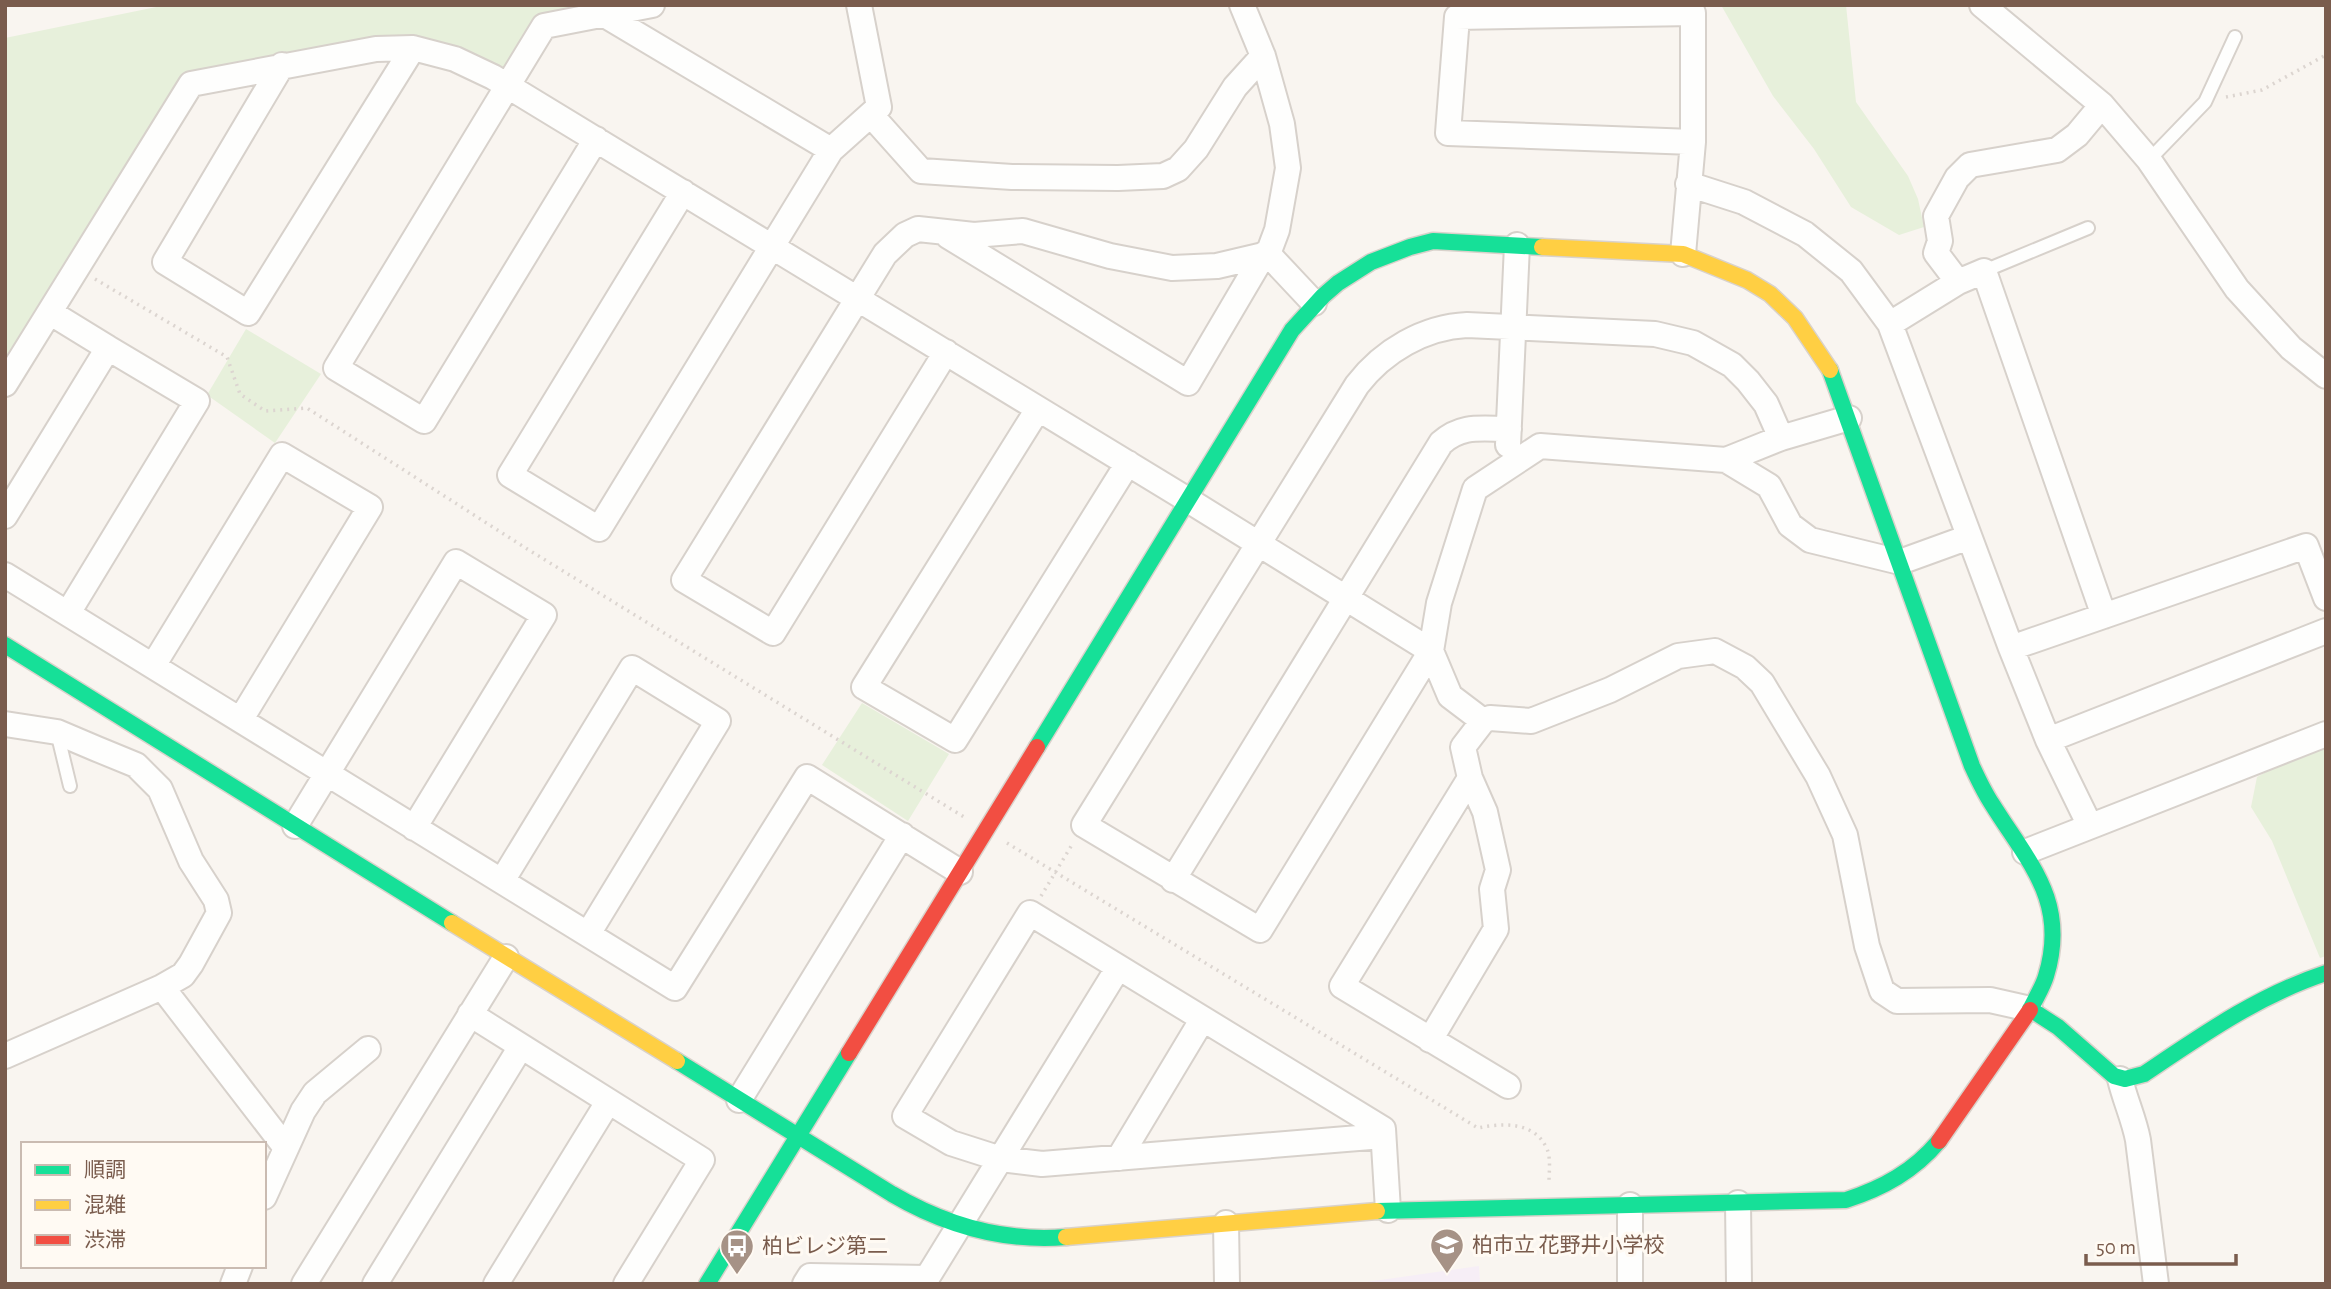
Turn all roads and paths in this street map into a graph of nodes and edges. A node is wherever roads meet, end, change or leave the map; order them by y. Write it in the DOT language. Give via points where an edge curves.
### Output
graph roads {
  1 [pos="652,5"];
  2 [pos="859,5"];
  3 [pos="1242,5"];
  4 [pos="1982,5"];
  5 [pos="603,15"];
  6 [pos="2235,37"];
  7 [pos="413,48"];
  8 [pos="2326,55"];
  9 [pos="1263,56"];
  10 [pos="282,65"];
  11 [pos="509,86"];
  12 [pos="2205,102"];
  13 [pos="2102,105"];
  14 [pos="871,115"];
  15 [pos="596,139"];
  16 [pos="1693,142"];
  17 [pos="831,150"];
  18 [pos="2149,160"];
  19 [pos="1688,184"];
  20 [pos="683,192"];
  21 [pos="2088,228"];
  22 [pos="941,232"];
  23 [pos="1517,245"];
  24 [pos="771,246"];
  25 [pos="1266,254"];
  26 [pos="1683,254"];
  27 [pos="78,269"];
  28 [pos="1984,271"];
  29 [pos="1958,282"];
  30 [pos="859,299"];
  31 [pos="1314,303"];
  32 [pos="51,313"];
  33 [pos="1890,324"];
  34 [pos="1514,326"];
  35 [pos="108,348"];
  36 [pos="946,352"];
  37 [pos="2326,376"];
  38 [pos="5,384"];
  39 [pos="1038,409"];
  40 [pos="1849,418"];
  41 [pos="1508,429"];
  42 [pos="1781,438"];
  43 [pos="1726,460"];
  44 [pos="1128,463"];
  45 [pos="1507,467"];
  46 [pos="1188,500"];
  47 [pos="5,516"];
  48 [pos="1969,537"];
  49 [pos="1259,544"];
  50 [pos="1900,562"];
  51 [pos="5,575"];
  52 [pos="1345,598"];
  53 [pos="2326,598"];
  54 [pos="68,613"];
  55 [pos="2104,616"];
  56 [pos="2326,631"];
  57 [pos="5,646"];
  58 [pos="2011,648"];
  59 [pos="1431,651"];
  60 [pos="153,666"];
  61 [pos="241,719"];
  62 [pos="1483,721"];
  63 [pos="6,724"];
  64 [pos="57,732"];
  65 [pos="2326,734"];
  66 [pos="2048,740"];
  67 [pos="327,773"];
  68 [pos="1470,778"];
  69 [pos="70,786"];
  70 [pos="1084,825"];
  71 [pos="295,826"];
  72 [pos="2090,826"];
  73 [pos="414,828"];
  74 [pos="986,830"];
  75 [pos="902,835"];
  76 [pos="2025,852"];
  77 [pos="960,873"];
  78 [pos="1055,873"];
  79 [pos="1174,880"];
  80 [pos="502,881"];
  81 [pos="1030,913"];
  82 [pos="588,934"];
  83 [pos="506,957"];
  84 [pos="1118,968"];
  85 [pos="2326,973"];
  86 [pos="162,986"];
  87 [pos="2029,1009"];
  88 [pos="470,1014"];
  89 [pos="1202,1020"];
  90 [pos="1430,1040"];
  91 [pos="520,1048"];
  92 [pos="368,1049"];
  93 [pos="5,1056"];
  94 [pos="2120,1079"];
  95 [pos="1508,1086"];
  96 [pos="739,1100"];
  97 [pos="608,1102"];
  98 [pos="798,1136"];
  99 [pos="1383,1136"];
  100 [pos="286,1148"];
  101 [pos="1119,1158"];
  102 [pos="1001,1159"];
  103 [pos="266,1192"];
  104 [pos="1738,1203"];
  105 [pos="1630,1205"];
  106 [pos="1550,1206"];
  107 [pos="1388,1210"];
  108 [pos="1226,1223"];
  109 [pos="960,1225"];
  110 [pos="304,1284"];
  111 [pos="375,1284"];
  112 [pos="496,1284"];
  113 [pos="626,1284"];
  114 [pos="707,1284"];
  115 [pos="805,1284"];
  116 [pos="1227,1284"];
  117 [pos="1630,1284"];
  118 [pos="1739,1284"];
  119 [pos="2156,1284"];
  1 -- 5 [label="street"];
  2 -- 14 [label="street" via="879,107"];
  3 -- 9 [label="street"];
  4 -- 13 [label="street"];
  5 -- 11 [label="street" via="544,26"];
  5 -- 17 [label="street"];
  6 -- 12 [label="lane"];
  7 -- 10 [label="street" via="376,49"];
  7 -- 10 [label="street" via="248,313 165,262"];
  7 -- 11 [label="street" via="456,59"];
  8 -- 12 [label="path" via="2262,90"];
  9 -- 14 [label="street" via="1234,87 1196,149 1178,169 1163,176 1012,177 921,171"];
  9 -- 25 [label="street" via="1283,124 1288,168 1277,230"];
  10 -- 27 [label="street" via="191,84"];
  11 -- 15 [label="street"];
  11 -- 15 [label="street" via="336,368 424,421"];
  12 -- 18 [label="lane"];
  13 -- 18 [label="street"];
  13 -- 29 [label="street" via="2077,135 2057,150 1970,165 1957,178 1936,216 1940,241 1936,253"];
  14 -- 17 [label="street"];
  15 -- 20 [label="street"];
  16 -- 16 [label="street" via="1448,133 1457,17 1693,13"];
  16 -- 19 [label="street"];
  17 -- 24 [label="street"];
  18 -- 37 [label="street" via="2237,289 2291,348"];
  19 -- 26 [label="street"];
  19 -- 33 [label="street" via="1744,202 1805,234 1851,271"];
  20 -- 24 [label="street"];
  20 -- 24 [label="street" via="510,475 598,529"];
  21 -- 28 [label="lane"];
  22 -- 25 [label="street" via="1023,231 1110,257 1172,268 1217,266"];
  22 -- 25 [label="street" via="1188,383"];
  22 -- 30 [label="street" via="918,229 905,235 885,254"];
  23 -- 26 [label="street"];
  23 -- 31 [label="street" via="1433,241 1395,251 1362,265"];
  23 -- 34 [label="street"];
  24 -- 30 [label="street"];
  25 -- 31 [label="street"];
  26 -- 40 [label="street" via="1747,280 1796,318 1828,365"];
  27 -- 32 [label="street"];
  27 -- 74 [label="path" via="226,357 240,394 265,411 307,408 524,547"];
  28 -- 29 [label="street"];
  28 -- 55 [label="street"];
  29 -- 33 [label="street"];
  30 -- 36 [label="street"];
  30 -- 36 [label="street" via="684,580 773,633"];
  31 -- 46 [label="street"];
  32 -- 35 [label="street"];
  32 -- 38 [label="street"];
  33 -- 48 [label="street"];
  34 -- 41 [label="street"];
  34 -- 42 [label="street" via="1655,334 1693,343 1732,365 1748,381 1766,404"];
  34 -- 49 [label="street" via="1452,326 1403,345 1377,362 1357,385"];
  35 -- 47 [label="street"];
  35 -- 54 [label="street" via="197,401"];
  36 -- 39 [label="street"];
  39 -- 44 [label="street"];
  39 -- 44 [label="street" via="864,687 955,740"];
  40 -- 42 [label="street"];
  40 -- 50 [label="street"];
  41 -- 45 [label="street"];
  41 -- 52 [label="street" via="1463,429 1441,443"];
  42 -- 43 [label="street"];
  43 -- 45 [label="street" via="1540,446"];
  43 -- 50 [label="street" via="1769,486 1790,525 1810,540"];
  44 -- 46 [label="street"];
  45 -- 59 [label="street" via="1475,489 1439,603"];
  46 -- 49 [label="street"];
  46 -- 74 [label="street"];
  48 -- 50 [label="street"];
  48 -- 58 [label="street"];
  49 -- 52 [label="street"];
  49 -- 70 [label="street"];
  50 -- 76 [label="street" via="1972,766"];
  51 -- 54 [label="street"];
  52 -- 59 [label="street"];
  52 -- 79 [label="street"];
  53 -- 55 [label="street" via="2306,546"];
  54 -- 60 [label="street"];
  55 -- 58 [label="street"];
  56 -- 66 [label="street"];
  57 -- 71 [label="street"];
  58 -- 66 [label="street"];
  59 -- 62 [label="street" via="1450,696"];
  59 -- 79 [label="street" via="1260,930"];
  60 -- 61 [label="street"];
  60 -- 61 [label="street" via="282,455 370,507"];
  61 -- 67 [label="street"];
  62 -- 68 [label="street" via="1463,747"];
  62 -- 87 [label="street" via="1531,721 1610,690 1678,656 1715,651 1745,667 1762,683 1818,776 1845,835 1867,946 1882,991 1897,1001 1990,1000"];
  63 -- 64 [label="street"];
  64 -- 69 [label="lane"];
  64 -- 86 [label="street" via="136,765 160,789 191,861 216,900 219,913 191,964 183,975"];
  65 -- 72 [label="street"];
  66 -- 72 [label="street"];
  67 -- 71 [label="street"];
  67 -- 73 [label="street"];
  67 -- 73 [label="street" via="456,562 544,615"];
  68 -- 90 [label="street" via="1485,812 1498,870 1492,889 1496,929"];
  68 -- 90 [label="street" via="1342,986"];
  70 -- 78 [label="path"];
  70 -- 79 [label="street"];
  71 -- 83 [label="street"];
  72 -- 76 [label="street"];
  73 -- 80 [label="street"];
  74 -- 77 [label="street"];
  74 -- 78 [label="path"];
  75 -- 77 [label="street"];
  75 -- 82 [label="street" via="807,777 675,988"];
  75 -- 96 [label="street"];
  76 -- 87 [label="street" via="2045,888 2052,917 2046,977"];
  77 -- 98 [label="street"];
  78 -- 81 [label="path"];
  78 -- 106 [label="path" via="1478,1128 1497,1124 1528,1128 1548,1151"];
  80 -- 82 [label="street"];
  80 -- 82 [label="street" via="632,668 718,721"];
  81 -- 84 [label="street"];
  81 -- 102 [label="street" via="905,1116 950,1143"];
  83 -- 88 [label="street"];
  83 -- 96 [label="street"];
  84 -- 89 [label="street"];
  84 -- 102 [label="street"];
  85 -- 94 [label="street" via="2226,1019 2144,1074"];
  86 -- 93 [label="street"];
  86 -- 100 [label="street"];
  87 -- 94 [label="street"];
  87 -- 104 [label="street" via="1930,1152 1886,1187 1846,1200"];
  88 -- 91 [label="street"];
  88 -- 110 [label="street"];
  89 -- 99 [label="street" via="1383,1129"];
  89 -- 101 [label="street"];
  90 -- 95 [label="street"];
  91 -- 97 [label="street"];
  91 -- 111 [label="street"];
  92 -- 100 [label="street" via="315,1093"];
  94 -- 119 [label="street" via="2134,1121"];
  96 -- 98 [label="street"];
  97 -- 112 [label="street"];
  97 -- 113 [label="street" via="702,1160"];
  98 -- 109 [label="street" via="919,1208"];
  98 -- 114 [label="street"];
  99 -- 101 [label="street"];
  99 -- 107 [label="street"];
  100 -- 103 [label="street"];
  101 -- 102 [label="street" via="1042,1164"];
  102 -- 109 [label="street"];
  104 -- 105 [label="street"];
  104 -- 118 [label="street"];
  105 -- 106 [label="street"];
  105 -- 117 [label="street"];
  106 -- 107 [label="street"];
  107 -- 108 [label="street"];
  108 -- 109 [label="street" via="1051,1238 1003,1235"];
  108 -- 116 [label="street"];
  109 -- 115 [label="street" via="927,1278 810,1276"];
}
